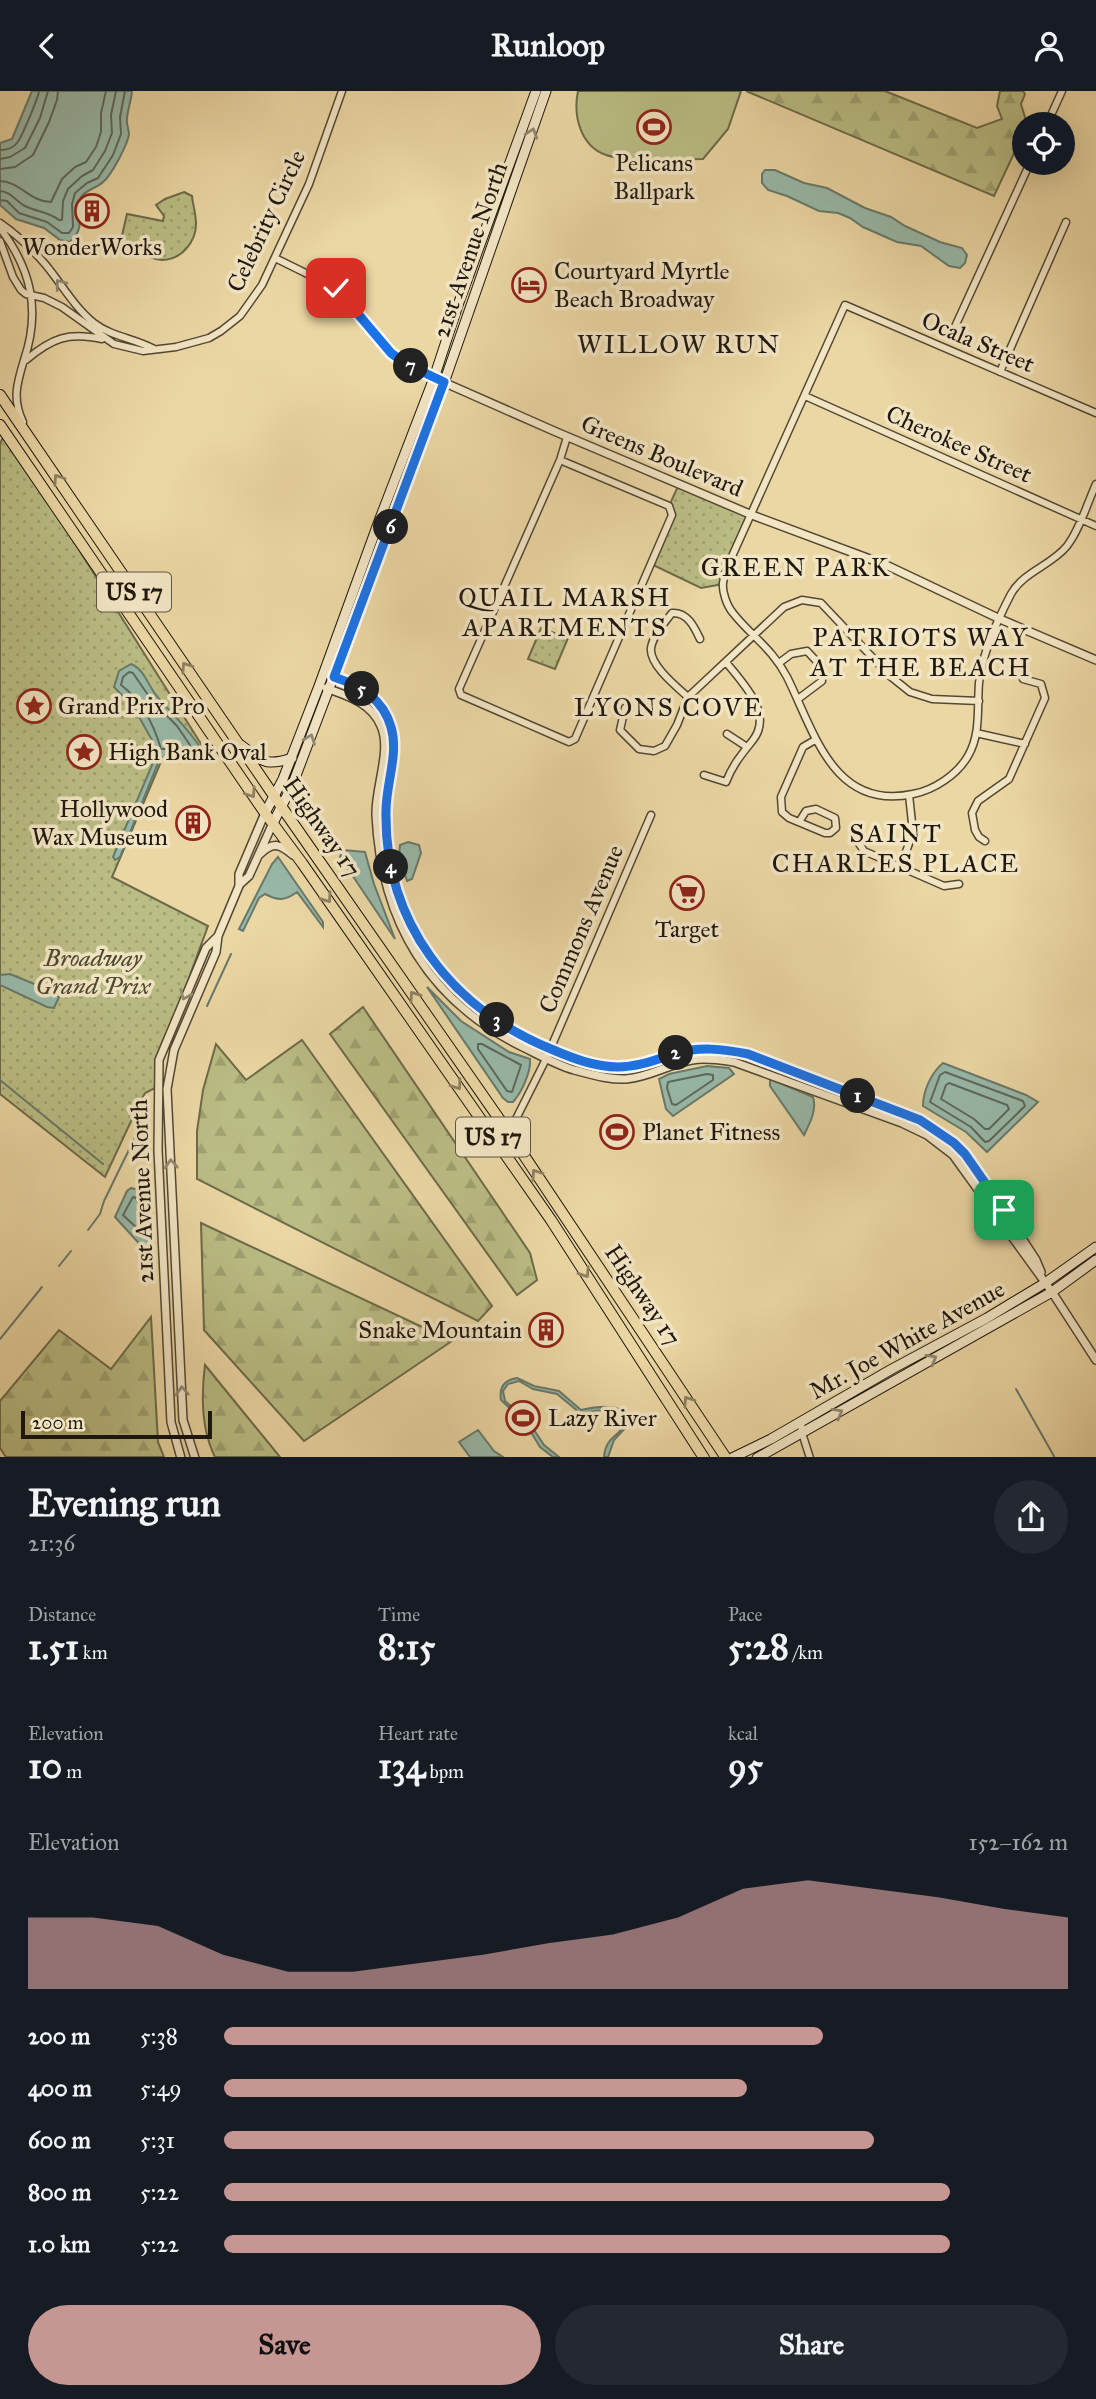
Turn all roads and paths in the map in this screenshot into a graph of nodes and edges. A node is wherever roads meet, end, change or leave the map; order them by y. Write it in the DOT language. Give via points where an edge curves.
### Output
graph roads {
  1 [pos="342,91"];
  2 [pos="536,91"];
  3 [pos="546,91"];
  4 [pos="1062,91"];
  5 [pos="1052,112"];
  6 [pos="1024,175"];
  7 [pos="1066,222"];
  8 [pos="0,223"];
  9 [pos="0,229"];
  10 [pos="0,241"];
  11 [pos="275,258"];
  12 [pos="31,295"];
  13 [pos="953,331"];
  14 [pos="105,340"];
  15 [pos="153,349"];
  16 [pos="24,361"];
  17 [pos="1000,372"];
  18 [pos="434,378"];
  19 [pos="444,382"];
  20 [pos="0,395"];
  21 [pos="805,396"];
  22 [pos="1096,414"];
  23 [pos="0,425"];
  24 [pos="567,437"];
  25 [pos="31,440"];
  26 [pos="560,460"];
  27 [pos="1096,484"];
  28 [pos="752,515"];
  29 [pos="1080,519"];
  30 [pos="1096,526"];
  31 [pos="1000,619"];
  32 [pos="754,633"];
  33 [pos="700,639"];
  34 [pos="1096,660"];
  35 [pos="726,661"];
  36 [pos="779,663"];
  37 [pos="324,672"];
  38 [pos="334,677"];
  39 [pos="1023,679"];
  40 [pos="319,686"];
  41 [pos="329,689"];
  42 [pos="688,697"];
  43 [pos="798,699"];
  44 [pos="979,701"];
  45 [pos="625,708"];
  46 [pos="976,733"];
  47 [pos="727,734"];
  48 [pos="815,740"];
  49 [pos="238,743"];
  50 [pos="1025,744"];
  51 [pos="747,747"];
  52 [pos="292,758"];
  53 [pos="704,775"];
  54 [pos="909,795"];
  55 [pos="274,796"];
  56 [pos="281,807"];
  57 [pos="265,814"];
  58 [pos="651,815"];
  59 [pos="799,822"];
  60 [pos="273,823"];
  61 [pos="985,841"];
  62 [pos="859,842"];
  63 [pos="257,857"];
  64 [pos="302,863"];
  65 [pos="901,866"];
  66 [pos="959,884"];
  67 [pos="239,886"];
  68 [pos="218,936"];
  69 [pos="550,1049"];
  70 [pos="546,1059"];
  71 [pos="509,1133"];
  72 [pos="1096,1247"];
  73 [pos="1096,1260"];
  74 [pos="1045,1283"];
  75 [pos="1052,1292"];
  76 [pos="1096,1360"];
  77 [pos="801,1422"];
  78 [pos="802,1433"];
  79 [pos="181,1457"];
  80 [pos="195,1457"];
  81 [pos="703,1457"];
  82 [pos="725,1457"];
  83 [pos="735,1457"];
  84 [pos="759,1457"];
  85 [pos="810,1457"];
  1 -- 11 [label="street, Celebrity Circle" via="309,184"];
  2 -- 18 [label="main road, 21st Avenue North"];
  19 -- 3 [label="main road, 21st Avenue North, one-way"];
  4 -- 5 [label="street"];
  6 -- 13 [label="street"];
  7 -- 17 [label="street"];
  15 -- 8 [label="street, Celebrity Circle, one-way" via="96,325 43,262"];
  9 -- 12 [label="street" via="20,257"];
  10 -- 12 [label="street" via="16,284"];
  11 -- 15 [label="street, Celebrity Circle" via="247,308 221,331 193,343"];
  11 -- 18 [label="street, Greens Boulevard" via="336,288 383,346"];
  12 -- 14 [label="street, Celebrity Circle" via="62,306"];
  12 -- 16 [label="street"];
  14 -- 15 [label="street, Celebrity Circle" via="131,350"];
  14 -- 16 [label="street" via="66,336"];
  16 -- 25 [label="street" via="16,403"];
  17 -- 21 [label="street, Ocala Street" via="845,305"];
  17 -- 22 [label="street, Ocala Street"];
  18 -- 19 [label="street, Greens Boulevard"];
  18 -- 37 [label="main road, 21st Avenue North"];
  19 -- 24 [label="street, Greens Boulevard"];
  19 -- 38 [label="main road, 21st Avenue North"];
  20 -- 25 [label="highway, Highway 17 / US 17"];
  21 -- 28 [label="street"];
  21 -- 29 [label="street, Cherokee Street"];
  23 -- 57 [label="highway, Highway 17 / US 17, one-way"];
  24 -- 26 [label="street"];
  24 -- 28 [label="street, Greens Boulevard"];
  49 -- 25 [label="highway, Highway 17 / US 17, one-way"];
  26 -- 26 [label="street" via="460,689 461,695 569,742 575,739 672,515 669,506"];
  27 -- 29 [label="street"];
  28 -- 31 [label="street" via="886,565"];
  28 -- 32 [label="street, Greens Boulevard" via="723,584 732,612"];
  29 -- 30 [label="street, Cherokee Street"];
  29 -- 31 [label="street" via="1055,558 1013,591"];
  31 -- 34 [label="street"];
  31 -- 44 [label="street, Greens Boulevard" via="985,655"];
  32 -- 35 [label="street"];
  32 -- 36 [label="street, Greens Boulevard"];
  32 -- 44 [label="street" via="783,607 802,600 821,603 910,692 932,699"];
  33 -- 42 [label="street" via="687,618 672,613 651,648 654,661"];
  35 -- 42 [label="street"];
  35 -- 51 [label="street" via="759,709 760,729"];
  36 -- 43 [label="street, Greens Boulevard"];
  36 -- 43 [label="street" via="791,654 807,652 821,666 822,681"];
  37 -- 38 [label="street"];
  37 -- 40 [label="main road, 21st Avenue North"];
  38 -- 41 [label="main road, 21st Avenue North"];
  38 -- 69 [label="street" via="354,683 377,700 391,726 395,749 386,810 389,861 420,943 464,996"];
  39 -- 50 [label="street" via="1041,684 1045,698"];
  40 -- 41 [label="street"];
  40 -- 52 [label="main road, 21st Avenue North"];
  56 -- 41 [label="main road, 21st Avenue North, one-way"];
  41 -- 70 [label="street" via="367,707 384,735 376,804 380,860 397,921 412,947 441,989 473,1018"];
  42 -- 45 [label="street" via="664,746 654,751 639,749 620,730"];
  43 -- 48 [label="street, Greens Boulevard"];
  44 -- 46 [label="street, Greens Boulevard"];
  46 -- 50 [label="street"];
  46 -- 54 [label="street, Greens Boulevard" via="956,770 937,785"];
  47 -- 51 [label="street"];
  48 -- 54 [label="street, Greens Boulevard" via="830,765 850,783 881,795"];
  48 -- 59 [label="street" via="803,747 781,797 782,812"];
  49 -- 52 [label="main road" via="263,762"];
  49 -- 55 [label="highway, Highway 17 / US 17"];
  50 -- 61 [label="street" via="1009,779 978,801 972,813 975,830"];
  51 -- 53 [label="street" via="726,782"];
  52 -- 55 [label="main road, 21st Avenue North"];
  54 -- 65 [label="street" via="913,832"];
  55 -- 56 [label="highway, Highway 17 / US 17"];
  55 -- 57 [label="main road, 21st Avenue North"];
  56 -- 60 [label="main road, 21st Avenue North"];
  71 -- 56 [label="highway, Highway 17 / US 17, one-way"];
  57 -- 60 [label="highway, Highway 17 / US 17"];
  57 -- 67 [label="street, 21st Avenue North" via="239,874"];
  58 -- 69 [label="street, Commons Avenue"];
  59 -- 59 [label="street" via="806,811 816,809 835,818 836,828 825,833"];
  60 -- 63 [label="street, 21st Avenue North"];
  60 -- 64 [label="highway, Highway 17 / US 17"];
  62 -- 65 [label="street" via="864,851"];
  63 -- 64 [label="street" via="275,844"];
  63 -- 67 [label="street, 21st Avenue North"];
  64 -- 81 [label="highway, Highway 17 / US 17, one-way" via="551,1220"];
  65 -- 66 [label="street" via="944,886"];
  67 -- 68 [label="street, 21st Avenue North"];
  68 -- 79 [label="street, 21st Avenue North, one-way" via="206,948 159,1060 158,1150 171,1422"];
  80 -- 68 [label="street, 21st Avenue North, one-way" via="183,1420 167,1089 174,1050 216,952"];
  69 -- 70 [label="street, Commons Avenue"];
  69 -- 74 [label="street" via="586,1062 621,1067 707,1048 735,1051 920,1120 954,1143 976,1168 1036,1260"];
  70 -- 71 [label="street, Commons Avenue"];
  70 -- 74 [label="street" via="570,1069 624,1079 694,1059 734,1062 914,1129 953,1155"];
  82 -- 71 [label="highway, Highway 17 / US 17, one-way"];
  72 -- 74 [label="main road, Mr. Joe White Avenue"];
  73 -- 75 [label="main road, Mr. Joe White Avenue"];
  74 -- 75 [label="street"];
  74 -- 77 [label="main road, Mr. Joe White Avenue"];
  75 -- 76 [label="street"];
  78 -- 75 [label="main road, Mr. Joe White Avenue, one-way"];
  77 -- 78 [label="street"];
  77 -- 83 [label="main road, Mr. Joe White Avenue"];
  78 -- 84 [label="main road, Mr. Joe White Avenue"];
  78 -- 85 [label="street"];
}
